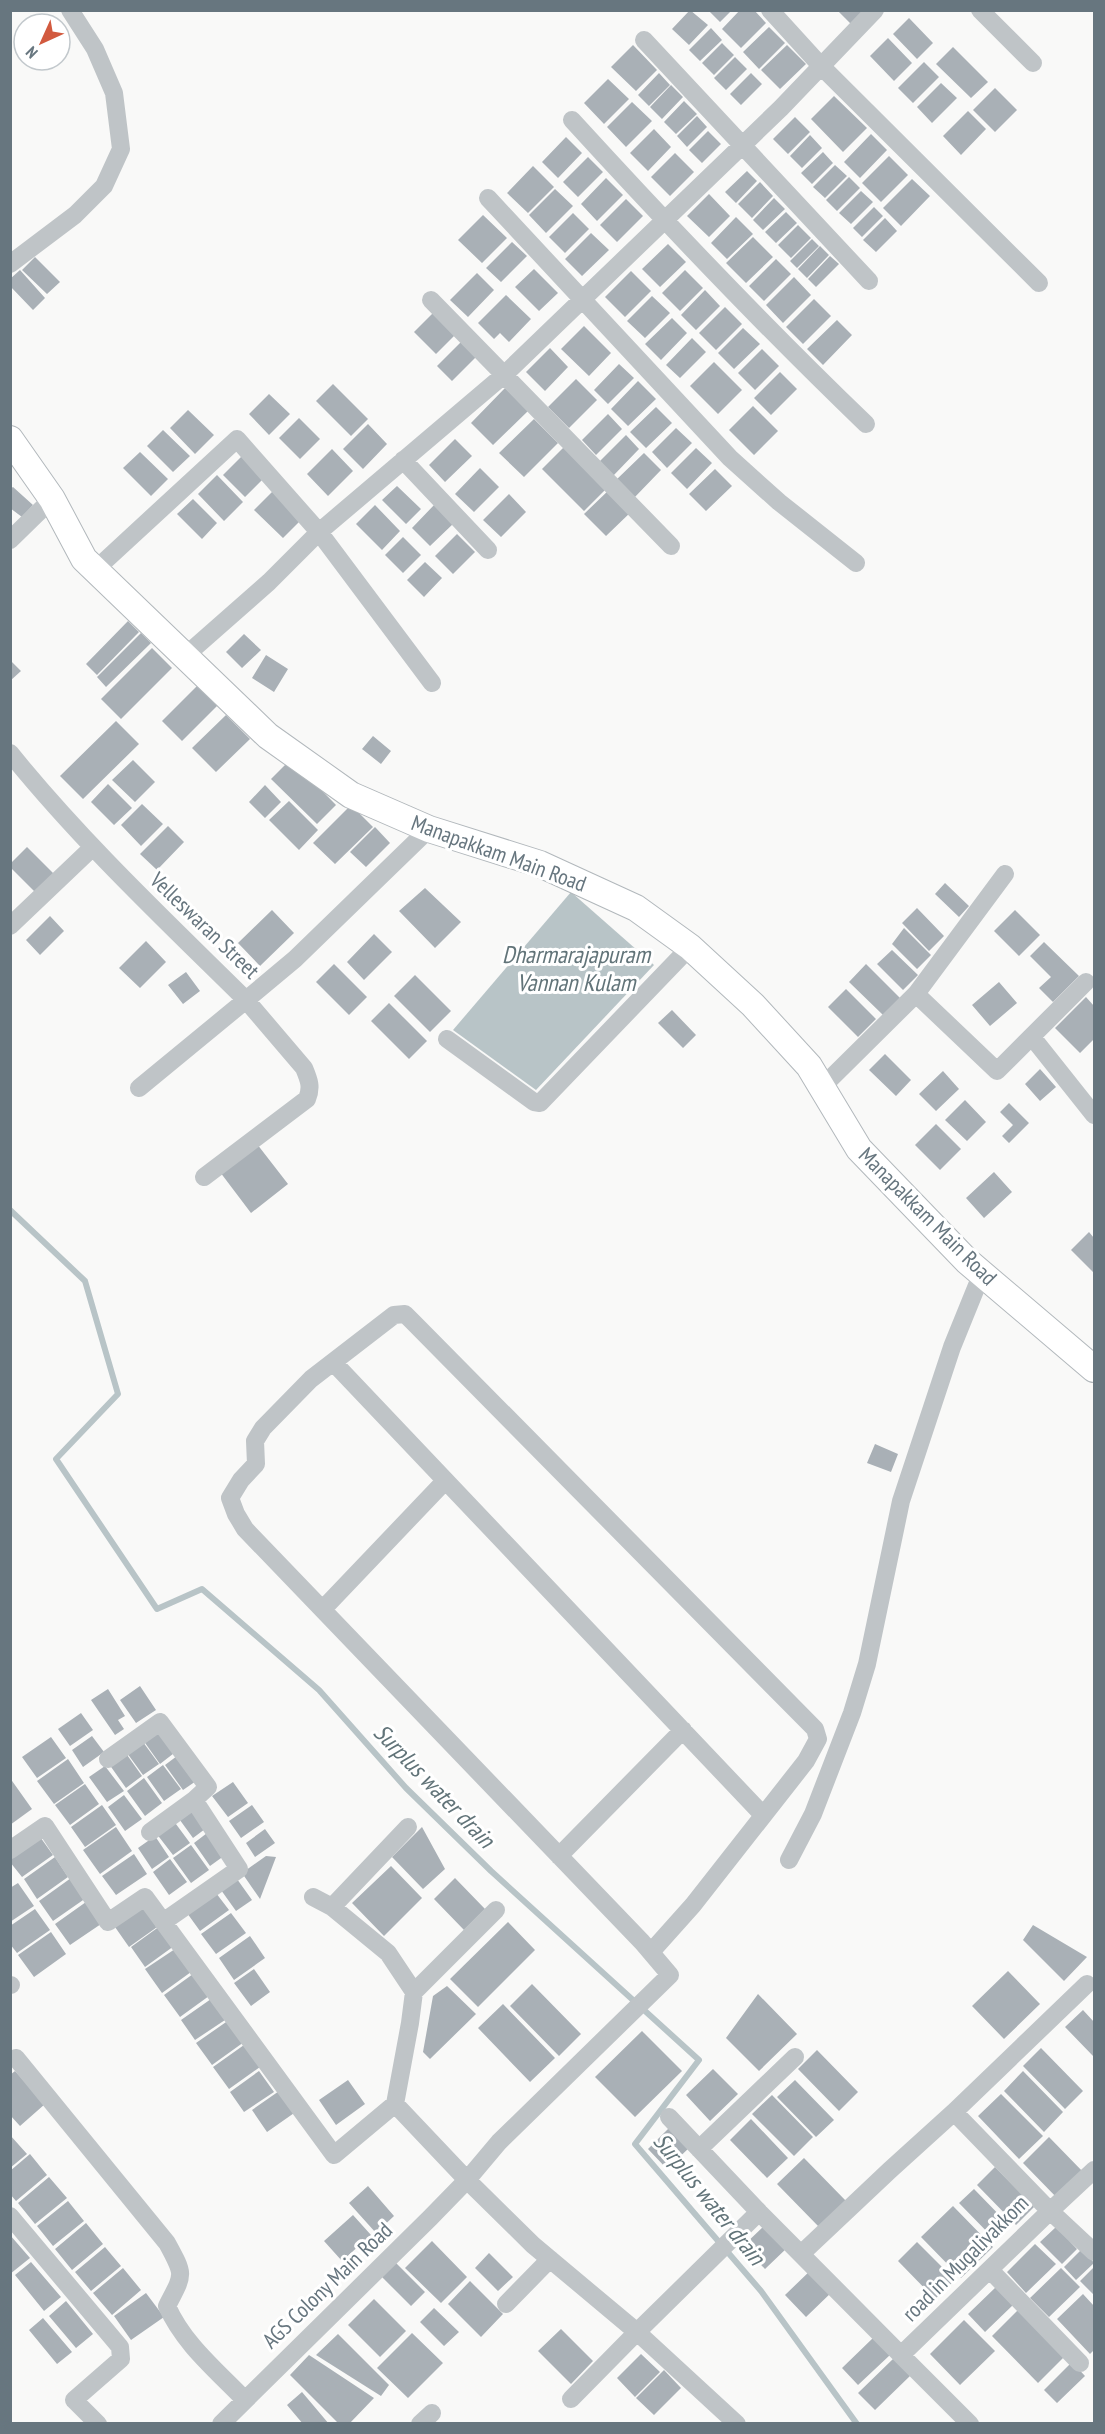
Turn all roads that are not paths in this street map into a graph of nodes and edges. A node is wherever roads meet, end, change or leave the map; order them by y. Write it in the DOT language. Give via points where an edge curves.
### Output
graph roads {
  1 [pos="70,10"];
  2 [pos="770,10"];
  3 [pos="875,10"];
  4 [pos="980,10"];
  5 [pos="644,40"];
  6 [pos="1033,63"];
  7 [pos="821,66"];
  8 [pos="572,120"];
  9 [pos="742,146"];
  10 [pos="488,198"];
  11 [pos="663,221"];
  12 [pos="10,264"];
  13 [pos="869,281"];
  14 [pos="1039,283"];
  15 [pos="431,300"];
  16 [pos="581,300"];
  17 [pos="505,374"];
  18 [pos="866,424"];
  19 [pos="10,439"];
  20 [pos="403,460"];
  21 [pos="52,499"];
  22 [pos="319,532"];
  23 [pos="10,540"];
  24 [pos="672,546"];
  25 [pos="488,550"];
  26 [pos="856,563"];
  27 [pos="95,570"];
  28 [pos="185,656"];
  29 [pos="432,683"];
  30 [pos="10,753"];
  31 [pos="429,829"];
  32 [pos="93,847"];
  33 [pos="1005,874"];
  34 [pos="10,926"];
  35 [pos="690,947"];
  36 [pos="1087,989"];
  37 [pos="916,994"];
  38 [pos="246,1000"];
  39 [pos="1032,1037"];
  40 [pos="447,1039"];
  41 [pos="822,1087"];
  42 [pos="139,1088"];
  43 [pos="1095,1115"];
  44 [pos="204,1178"];
  45 [pos="982,1273"];
  46 [pos="333,1362"];
  47 [pos="1095,1369"];
  48 [pos="445,1481"];
  49 [pos="322,1609"];
  50 [pos="683,1730"];
  51 [pos="108,1759"];
  52 [pos="194,1800"];
  53 [pos="763,1815"];
  54 [pos="408,1827"];
  55 [pos="150,1832"];
  56 [pos="10,1850"];
  57 [pos="559,1856"];
  58 [pos="789,1860"];
  59 [pos="313,1897"];
  60 [pos="332,1907"];
  61 [pos="496,1910"];
  62 [pos="163,1922"];
  63 [pos="651,1952"];
  64 [pos="1087,1984"];
  65 [pos="414,1992"];
  66 [pos="795,2057"];
  67 [pos="16,2058"];
  68 [pos="395,2104"];
  69 [pos="954,2112"];
  70 [pos="669,2117"];
  71 [pos="699,2149"];
  72 [pos="1095,2170"];
  73 [pos="467,2180"];
  74 [pos="1050,2211"];
  75 [pos="759,2212"];
  76 [pos="10,2216"];
  77 [pos="1095,2252"];
  78 [pos="801,2254"];
  79 [pos="550,2259"];
  80 [pos="990,2270"];
  81 [pos="506,2304"];
  82 [pos="637,2332"];
  83 [pos="901,2355"];
  84 [pos="1080,2363"];
  85 [pos="571,2398"];
  86 [pos="244,2399"];
  87 [pos="98,2424"];
  88 [pos="221,2424"];
  89 [pos="737,2424"];
  90 [pos="970,2424"];
  1 -- 12 [label="street" via="95,49 114,93 121,149 104,186 75,215"];
  2 -- 7 [label="street"];
  3 -- 7 [label="street"];
  4 -- 6 [label="street"];
  5 -- 9 [label="street"];
  7 -- 9 [label="street"];
  7 -- 14 [label="street"];
  8 -- 11 [label="street"];
  9 -- 11 [label="street"];
  9 -- 13 [label="street"];
  10 -- 16 [label="street"];
  11 -- 16 [label="street"];
  11 -- 18 [label="street"];
  15 -- 17 [label="street"];
  16 -- 17 [label="street"];
  16 -- 26 [label="street" via="730,458"];
  17 -- 20 [label="street"];
  17 -- 24 [label="street"];
  19 -- 21 [label="main road, Manapakkam Main Road"];
  20 -- 22 [label="street"];
  20 -- 25 [label="street"];
  21 -- 23 [label="street"];
  21 -- 27 [label="main road, Manapakkam Main Road" via="84,559"];
  22 -- 27 [label="street" via="237,439"];
  22 -- 28 [label="street"];
  22 -- 29 [label="street"];
  27 -- 28 [label="main road, Manapakkam Main Road"];
  28 -- 31 [label="main road, Manapakkam Main Road" via="268,736 351,795"];
  30 -- 32 [label="street, Velleswaran Street"];
  31 -- 35 [label="main road, Manapakkam Main Road" via="540,864 636,908"];
  31 -- 38 [label="street, Velleswaran Street"];
  32 -- 34 [label="street"];
  32 -- 38 [label="street, Velleswaran Street"];
  33 -- 37 [label="street"];
  35 -- 40 [label="street" via="540,1103"];
  35 -- 41 [label="main road, Manapakkam Main Road" via="753,1005 809,1066"];
  36 -- 39 [label="street"];
  37 -- 39 [label="street" via="998,1071"];
  37 -- 41 [label="street"];
  38 -- 42 [label="street"];
  38 -- 44 [label="street" via="304,1068 310,1091 306,1099"];
  39 -- 43 [label="street"];
  41 -- 45 [label="main road, Manapakkam Main Road" via="859,1149"];
  45 -- 47 [label="main road, Manapakkam Main Road"];
  45 -- 58 [label="street" via="952,1347 901,1501 867,1664 852,1713 813,1814"];
  46 -- 48 [label="street"];
  46 -- 49 [label="street" via="263,1428 255,1441 256,1464 230,1498 245,1528"];
  46 -- 53 [label="street" via="394,1316 405,1314 815,1729 818,1739 806,1761"];
  48 -- 49 [label="street"];
  48 -- 50 [label="street"];
  49 -- 57 [label="street"];
  50 -- 53 [label="street"];
  50 -- 57 [label="street"];
  51 -- 52 [label="street" via="160,1722 208,1787"];
  52 -- 55 [label="street"];
  52 -- 62 [label="street" via="239,1869"];
  53 -- 63 [label="street"];
  54 -- 60 [label="street"];
  56 -- 62 [label="street" via="45,1826 108,1922 145,1897"];
  57 -- 63 [label="street"];
  59 -- 60 [label="street"];
  60 -- 65 [label="street" via="388,1953"];
  61 -- 65 [label="street"];
  62 -- 68 [label="street" via="334,2155"];
  63 -- 73 [label="street, AGS Colony Main Road" via="670,1975 499,2142"];
  64 -- 69 [label="street"];
  65 -- 68 [label="street"];
  66 -- 71 [label="street"];
  67 -- 86 [label="street" via="167,2243 181,2269 180,2281 167,2306 174,2323"];
  68 -- 73 [label="street"];
  69 -- 74 [label="street, road in Mugalivakkom"];
  69 -- 78 [label="street"];
  70 -- 71 [label="street, road in Mugalivakkom"];
  71 -- 75 [label="street, road in Mugalivakkom"];
  72 -- 74 [label="street"];
  73 -- 79 [label="street"];
  73 -- 86 [label="street, AGS Colony Main Road"];
  74 -- 77 [label="street"];
  74 -- 80 [label="street, road in Mugalivakkom"];
  75 -- 78 [label="street, road in Mugalivakkom"];
  75 -- 82 [label="street"];
  76 -- 87 [label="street" via="120,2347 121,2359 74,2400"];
  78 -- 83 [label="street, road in Mugalivakkom"];
  79 -- 81 [label="street"];
  79 -- 82 [label="street"];
  80 -- 83 [label="street, road in Mugalivakkom"];
  80 -- 84 [label="street"];
  82 -- 85 [label="street"];
  82 -- 89 [label="street"];
  83 -- 90 [label="street"];
  86 -- 88 [label="street, AGS Colony Main Road"];
}
